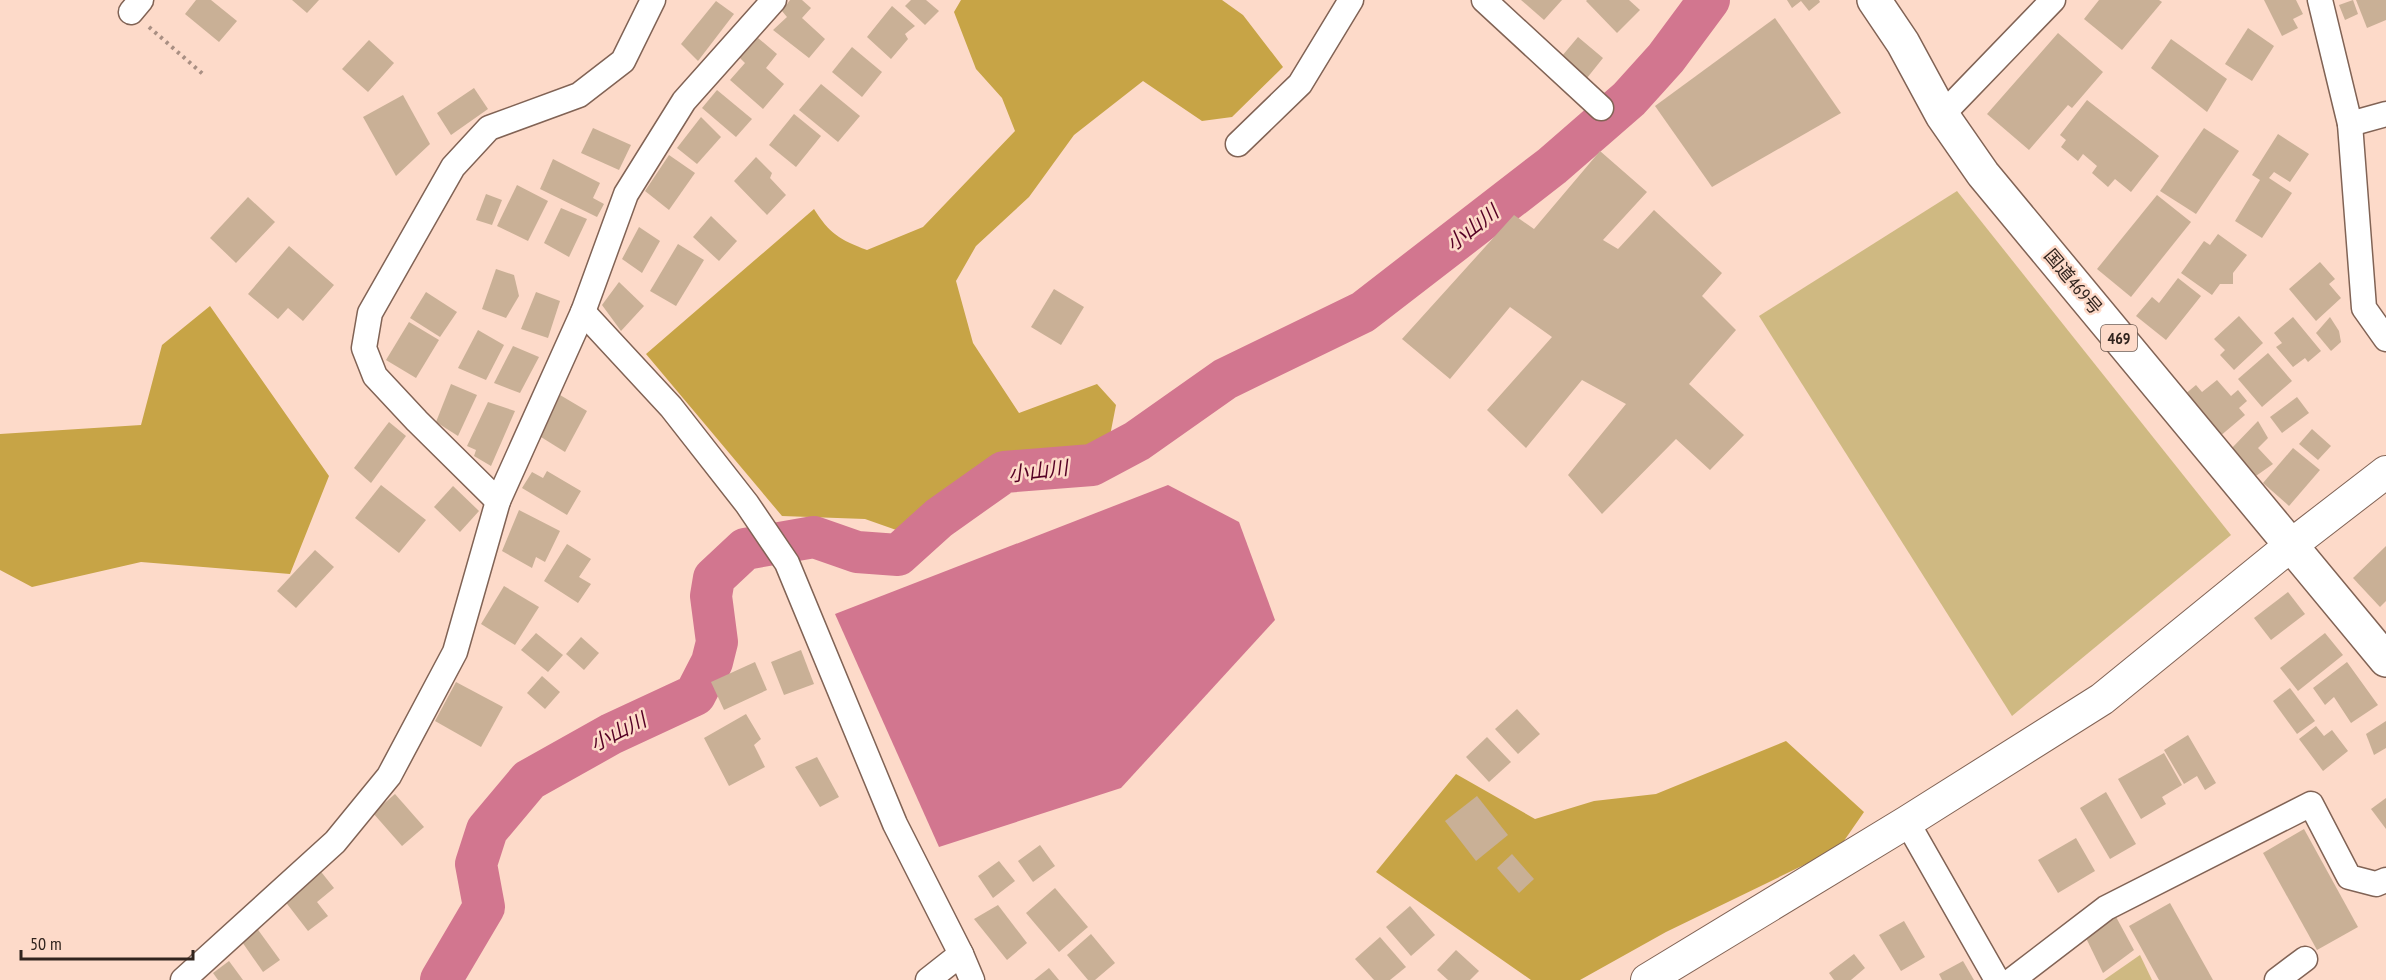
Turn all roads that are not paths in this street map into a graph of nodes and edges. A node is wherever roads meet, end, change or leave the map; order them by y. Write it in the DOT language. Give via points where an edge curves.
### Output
graph roads {
  1 [pos="653,0"];
  2 [pos="774,0"];
  3 [pos="1351,0"];
  4 [pos="1484,0"];
  5 [pos="1874,0"];
  6 [pos="2053,0"];
  7 [pos="2320,0"];
  8 [pos="1601,108"];
  9 [pos="2386,114"];
  10 [pos="1942,115"];
  11 [pos="2350,124"];
  12 [pos="1238,144"];
  13 [pos="583,312"];
  14 [pos="2386,339"];
  15 [pos="2386,472"];
  16 [pos="498,501"];
  17 [pos="2290,546"];
  18 [pos="2386,660"];
  19 [pos="1906,822"];
  20 [pos="2386,880"];
  21 [pos="961,954"];
  22 [pos="2305,959"];
  23 [pos="183,980"];
  24 [pos="928,980"];
  25 [pos="972,980"];
  26 [pos="1647,980"];
  27 [pos="1997,980"];
  28 [pos="2012,980"];
  29 [pos="2277,980"];
  1 -- 16 [label="street" via="623,61 579,95 489,128 453,167 370,313 364,348 375,376"];
  2 -- 13 [label="street" via="684,101 626,194"];
  3 -- 12 [label="street" via="1300,84"];
  4 -- 8 [label="street"];
  5 -- 10 [label="highway, 国道469号 / 469" via="1903,43"];
  6 -- 10 [label="street"];
  7 -- 11 [label="street"];
  9 -- 11 [label="street"];
  10 -- 17 [label="highway, 国道469号 / 469" via="1983,174"];
  11 -- 14 [label="street" via="2364,308"];
  13 -- 16 [label="street"];
  13 -- 21 [label="street" via="671,407 784,558 895,824"];
  15 -- 17 [label="street"];
  16 -- 23 [label="street" via="455,652 389,776 335,842"];
  17 -- 18 [label="highway, 国道469号 / 469"];
  17 -- 19 [label="street" via="2102,699"];
  19 -- 26 [label="street"];
  19 -- 27 [label="street"];
  20 -- 28 [label="street" via="2376,884 2349,877 2311,804 2106,908"];
  21 -- 24 [label="street"];
  21 -- 25 [label="street"];
  22 -- 29 [label="street"];
}
